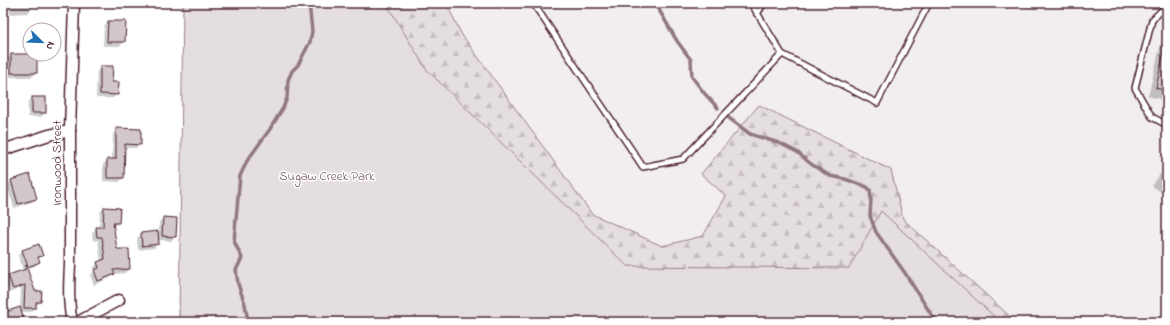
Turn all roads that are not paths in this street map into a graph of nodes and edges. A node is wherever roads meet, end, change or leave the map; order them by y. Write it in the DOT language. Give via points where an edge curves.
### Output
graph roads {
  1 [pos="74,3"];
  2 [pos="532,3"];
  3 [pos="751,3"];
  4 [pos="764,3"];
  5 [pos="929,3"];
  6 [pos="1167,5"];
  7 [pos="758,14"];
  8 [pos="782,54"];
  9 [pos="1167,125"];
  10 [pos="70,131"];
  11 [pos="3,150"];
  12 [pos="119,300"];
  13 [pos="72,322"];
  14 [pos="78,322"];
  1 -- 10 [label="street, Ironwood Street"];
  2 -- 8 [label="lane" via="643,167 683,159"];
  3 -- 7 [label="lane"];
  4 -- 7 [label="lane"];
  5 -- 8 [label="lane" via="877,103"];
  6 -- 9 [label="lane" via="1152,20 1135,88 1152,117"];
  7 -- 8 [label="lane"];
  10 -- 11 [label="street"];
  10 -- 13 [label="street, Ironwood Street" via="69,285"];
  12 -- 14 [label="street"];
}
